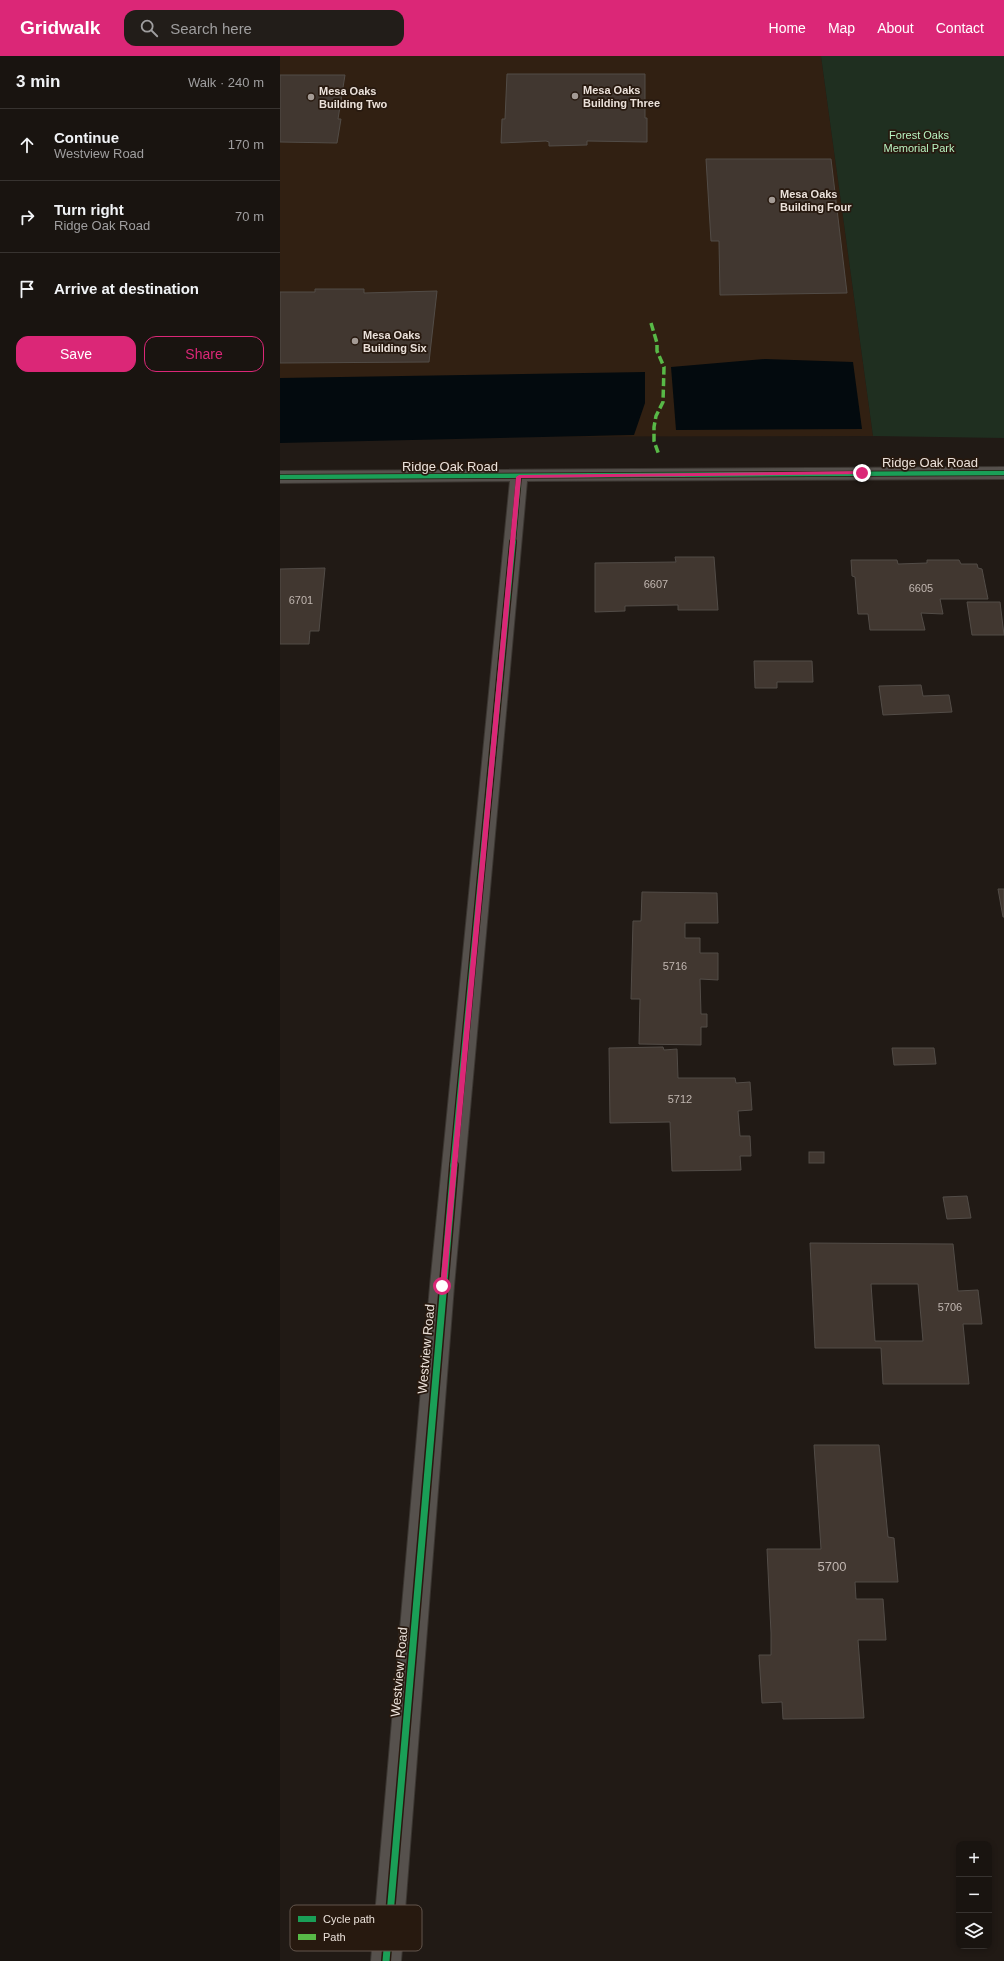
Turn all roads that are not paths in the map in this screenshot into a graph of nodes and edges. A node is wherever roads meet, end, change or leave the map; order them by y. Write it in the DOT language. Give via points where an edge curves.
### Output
graph roads {
  1 [pos="1004,473"];
  2 [pos="519,477"];
  3 [pos="280,478"];
  4 [pos="391,1905"];
  5 [pos="387,1951"];
  6 [pos="386,1961"];
  1 -- 2 [label="street, Ridge Oak Road"];
  2 -- 3 [label="street, Ridge Oak Road"];
  2 -- 4 [label="street, Westview Road" via="442,1286"];
  5 -- 6 [label="street, Westview Road"];
}
